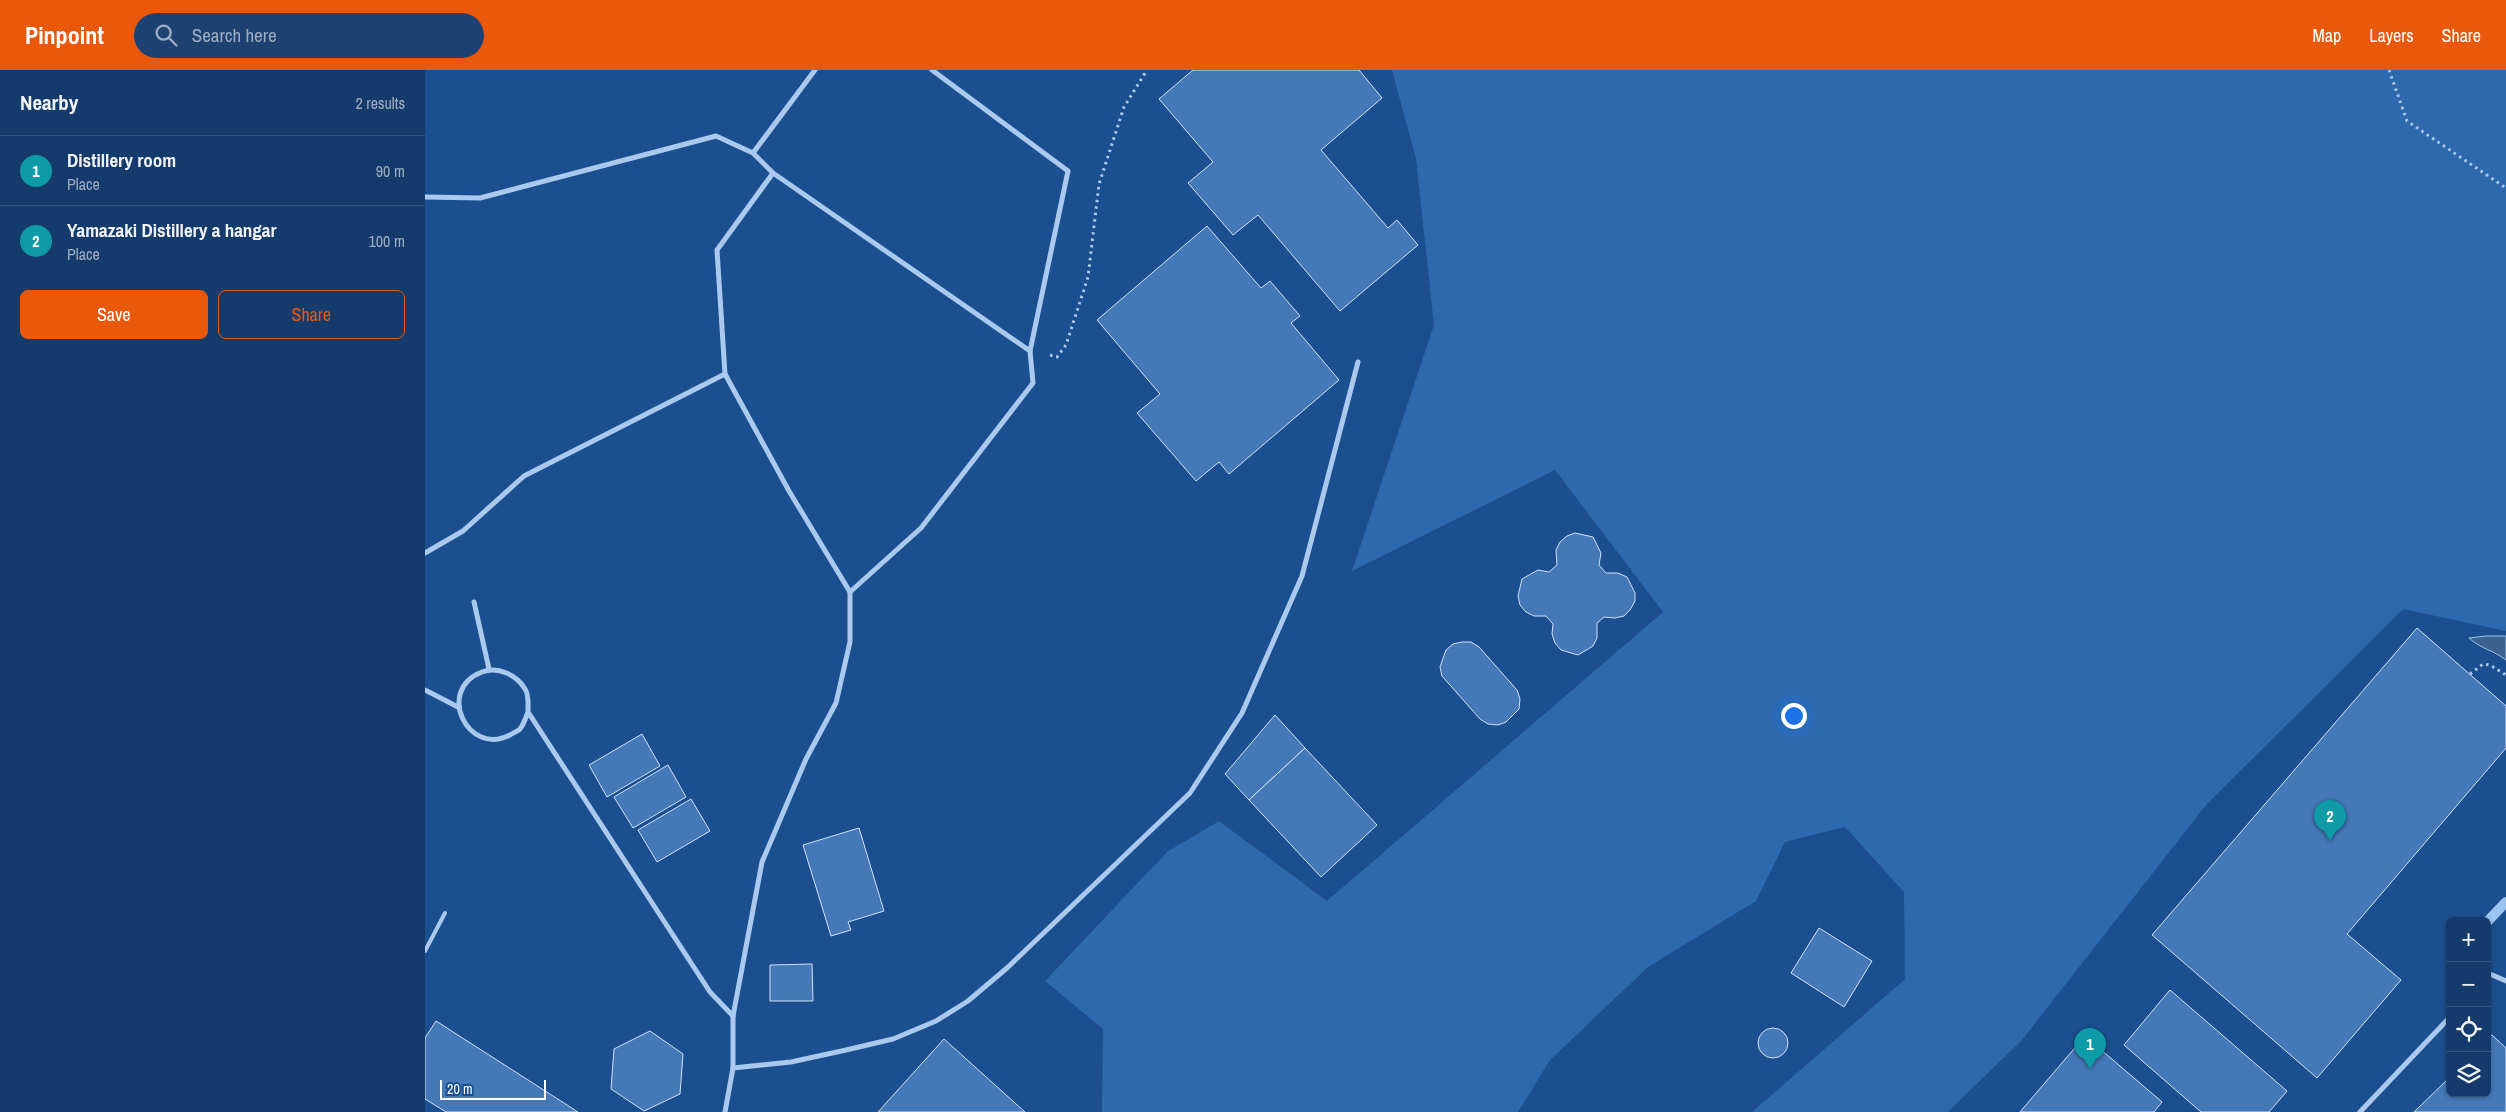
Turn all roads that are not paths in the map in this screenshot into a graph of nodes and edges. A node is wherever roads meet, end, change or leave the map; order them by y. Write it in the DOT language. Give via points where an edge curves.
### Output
graph roads {
  1 [pos="815,70"];
  2 [pos="932,70"];
  3 [pos="753,153"];
  4 [pos="773,173"];
  5 [pos="425,197"];
  6 [pos="1030,351"];
  7 [pos="1358,362"];
  8 [pos="725,374"];
  9 [pos="425,553"];
  10 [pos="850,592"];
  11 [pos="474,602"];
  12 [pos="489,669"];
  13 [pos="425,690"];
  14 [pos="458,706"];
  15 [pos="528,712"];
  16 [pos="445,913"];
  17 [pos="425,951"];
  18 [pos="2491,975"];
  19 [pos="2506,981"];
  20 [pos="733,1016"];
  21 [pos="2446,1021"];
  22 [pos="733,1068"];
  23 [pos="725,1112"];
  24 [pos="2360,1112"];
  1 -- 3 [label="street"];
  2 -- 6 [label="street" via="1068,171"];
  3 -- 4 [label="street"];
  3 -- 5 [label="street" via="716,136 480,198"];
  4 -- 6 [label="street"];
  4 -- 8 [label="street" via="717,250"];
  6 -- 10 [label="street" via="1033,383 921,528"];
  7 -- 22 [label="street" via="1302,576 1242,713 1190,793 1007,968 952,1011 893,1039 791,1062"];
  8 -- 9 [label="street" via="524,476 463,531"];
  8 -- 10 [label="street" via="789,491"];
  10 -- 20 [label="street" via="850,642 836,703 806,759 762,862"];
  11 -- 12 [label="street"];
  12 -- 14 [label="street" via="473,676 461,689"];
  12 -- 15 [label="street" via="511,674 526,690"];
  13 -- 14 [label="street"];
  14 -- 15 [label="street" via="465,726 481,738 501,739 519,729"];
  15 -- 20 [label="street" via="710,992"];
  16 -- 17 [label="lane"];
  18 -- 19 [label="street"];
  20 -- 22 [label="street"];
  21 -- 24 [label="street"];
  22 -- 23 [label="street"];
}
